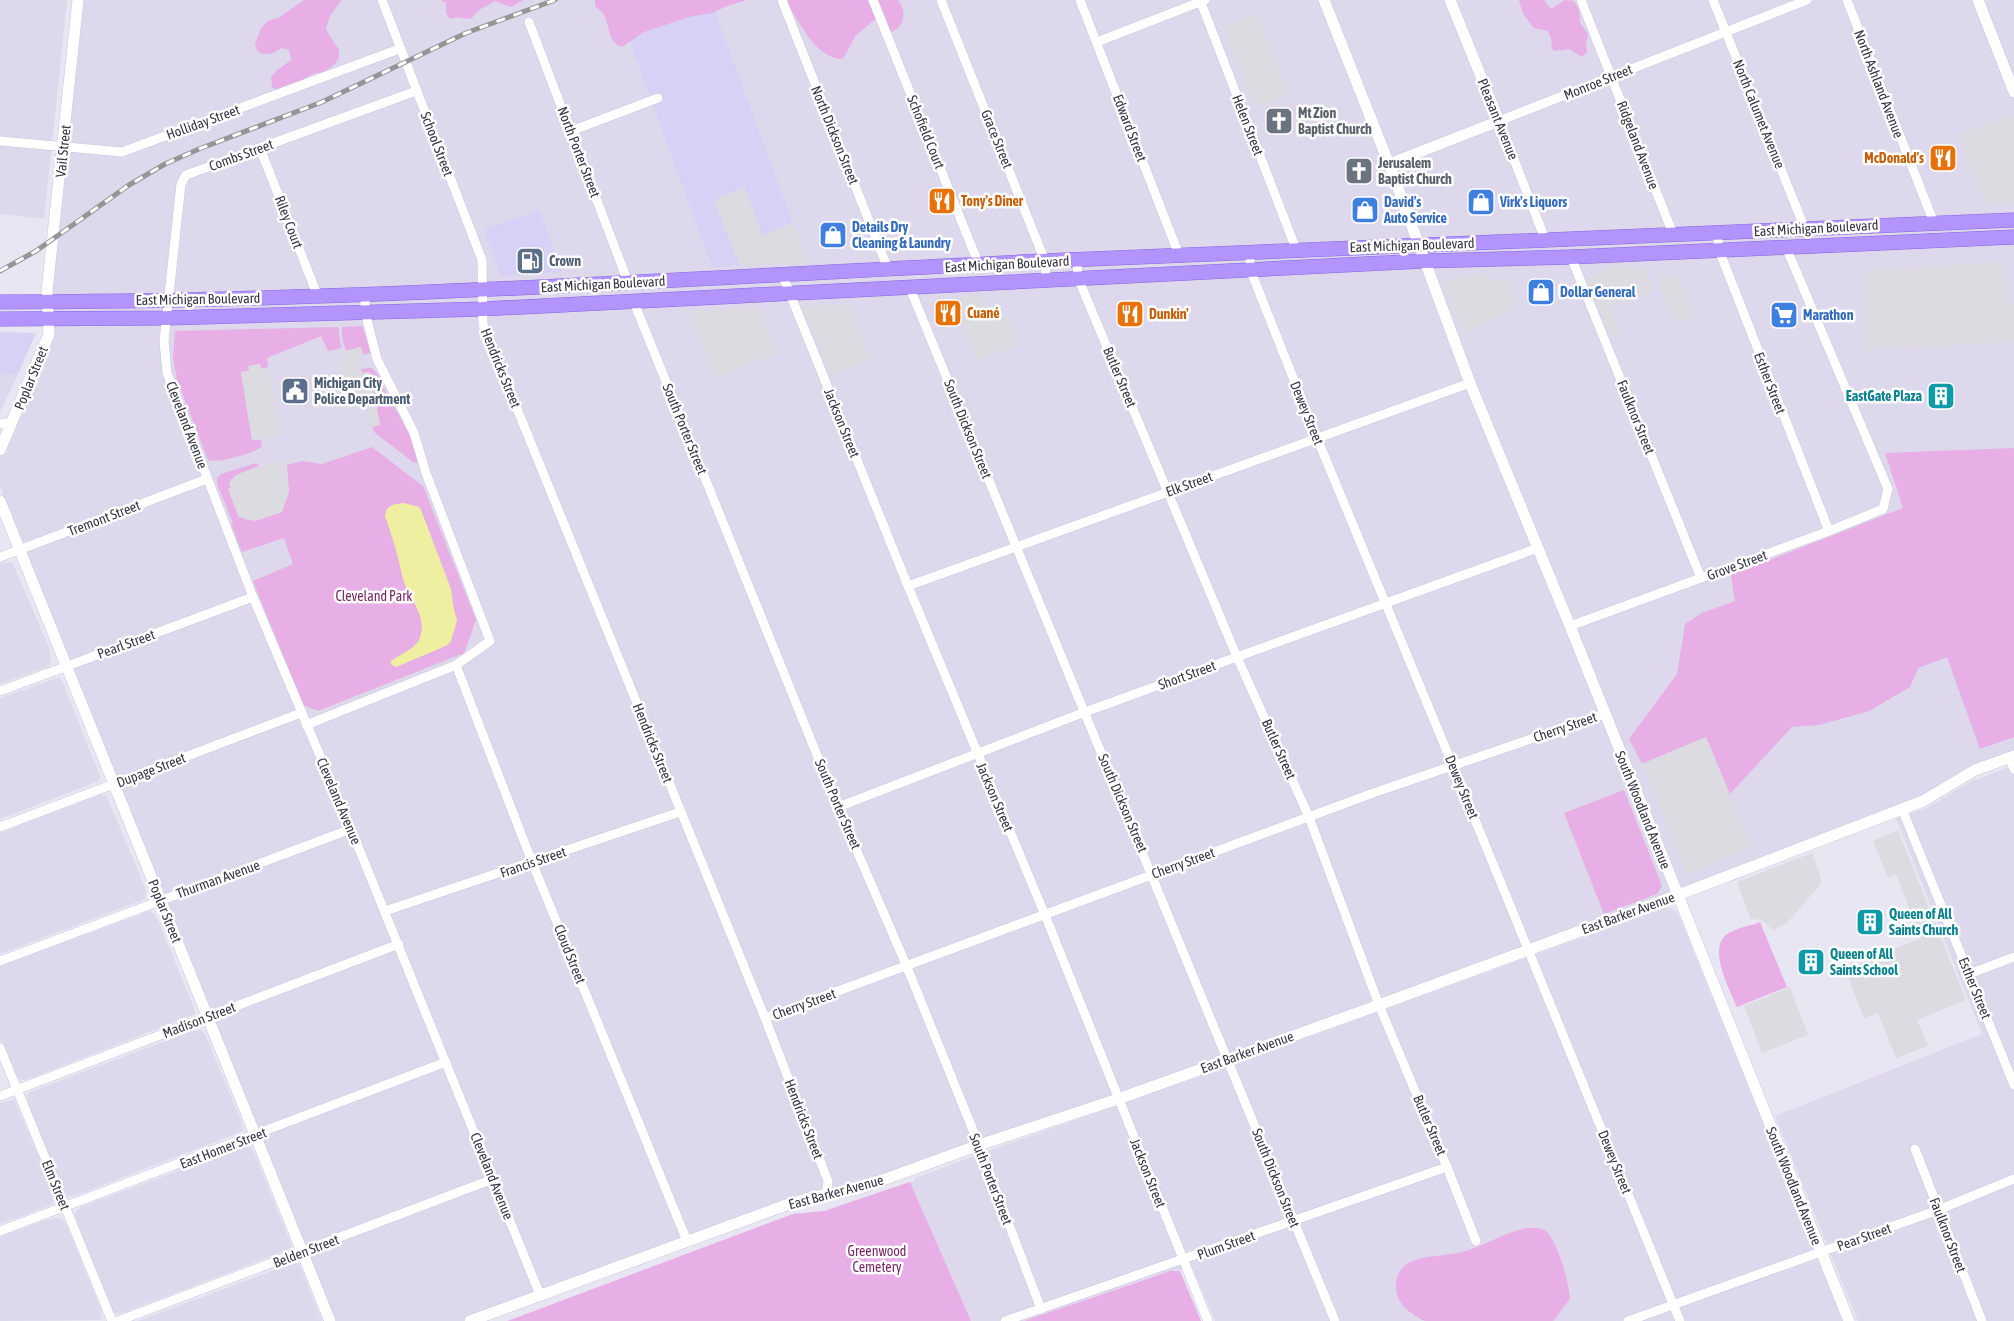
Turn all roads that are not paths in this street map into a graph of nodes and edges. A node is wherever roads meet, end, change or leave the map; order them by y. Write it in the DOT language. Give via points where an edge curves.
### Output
graph roads {
  1 [pos="78,0"];
  2 [pos="382,0"];
  3 [pos="782,0"];
  4 [pos="873,0"];
  5 [pos="941,0"];
  6 [pos="1080,0"];
  7 [pos="1202,0"];
  8 [pos="1324,0"];
  9 [pos="1450,0"];
  10 [pos="1580,0"];
  11 [pos="1713,0"];
  12 [pos="1807,0"];
  13 [pos="1846,0"];
  14 [pos="1978,0"];
  15 [pos="529,22"];
  16 [pos="1726,32"];
  17 [pos="1097,42"];
  18 [pos="400,49"];
  19 [pos="1611,76"];
  20 [pos="416,90"];
  21 [pos="2014,92"];
  22 [pos="658,98"];
  23 [pos="1499,121"];
  24 [pos="571,131"];
  25 [pos="0,141"];
  26 [pos="64,148"];
  27 [pos="260,148"];
  28 [pos="1389,164"];
  29 [pos="2014,220"];
  30 [pos="1934,223"];
  31 [pos="1805,229"];
  32 [pos="1718,233"];
  33 [pos="1673,234"];
  34 [pos="2014,237"];
  35 [pos="1545,239"];
  36 [pos="1418,244"];
  37 [pos="1786,247"];
  38 [pos="1296,249"];
  39 [pos="1719,250"];
  40 [pos="1250,252"];
  41 [pos="1179,255"];
  42 [pos="1571,257"];
  43 [pos="1077,260"];
  44 [pos="1046,261"];
  45 [pos="1424,261"];
  46 [pos="978,265"];
  47 [pos="888,269"];
  48 [pos="1250,270"];
  49 [pos="782,274"];
  50 [pos="1078,278"];
  51 [pos="1046,279"];
  52 [pos="628,282"];
  53 [pos="909,286"];
  54 [pos="482,290"];
  55 [pos="790,292"];
  56 [pos="365,295"];
  57 [pos="318,297"];
  58 [pos="632,300"];
  59 [pos="170,301"];
  60 [pos="0,302"];
  61 [pos="47,302"];
  62 [pos="482,308"];
  63 [pos="365,312"];
  64 [pos="48,318"];
  65 [pos="167,318"];
  66 [pos="0,319"];
  67 [pos="1470,383"];
  68 [pos="13,422"];
  69 [pos="0,424"];
  70 [pos="1317,438"];
  71 [pos="0,450"];
  72 [pos="207,478"];
  73 [pos="1169,492"];
  74 [pos="0,501"];
  75 [pos="1829,531"];
  76 [pos="1016,547"];
  77 [pos="1538,548"];
  78 [pos="20,550"];
  79 [pos="0,557"];
  80 [pos="1701,578"];
  81 [pos="908,586"];
  82 [pos="252,597"];
  83 [pos="1386,602"];
  84 [pos="1570,626"];
  85 [pos="1237,657"];
  86 [pos="66,666"];
  87 [pos="456,666"];
  88 [pos="0,691"];
  89 [pos="1085,712"];
  90 [pos="301,713"];
  91 [pos="1604,714"];
  92 [pos="306,725"];
  93 [pos="977,754"];
  94 [pos="2012,756"];
  95 [pos="1453,766"];
  96 [pos="2014,769"];
  97 [pos="114,784"];
  98 [pos="838,807"];
  99 [pos="1902,809"];
  100 [pos="680,812"];
  101 [pos="1309,816"];
  102 [pos="0,827"];
  103 [pos="351,829"];
  104 [pos="532,862"];
  105 [pos="1152,874"];
  106 [pos="1678,895"];
  107 [pos="160,900"];
  108 [pos="385,911"];
  109 [pos="1045,915"];
  110 [pos="399,944"];
  111 [pos="1528,950"];
  112 [pos="2014,957"];
  113 [pos="0,961"];
  114 [pos="907,967"];
  115 [pos="1969,974"];
  116 [pos="1379,1005"];
  117 [pos="208,1017"];
  118 [pos="765,1018"];
  119 [pos="0,1048"];
  120 [pos="1228,1059"];
  121 [pos="446,1062"];
  122 [pos="2014,1085"];
  123 [pos="17,1089"];
  124 [pos="0,1096"];
  125 [pos="1118,1099"];
  126 [pos="255,1136"];
  127 [pos="979,1145"];
  128 [pos="1915,1149"];
  129 [pos="1447,1167"];
  130 [pos="493,1179"];
  131 [pos="2014,1180"];
  132 [pos="826,1195"];
  133 [pos="65,1207"];
  134 [pos="1938,1210"];
  135 [pos="1293,1221"];
  136 [pos="0,1231"];
  137 [pos="687,1241"];
  138 [pos="1476,1241"];
  139 [pos="302,1252"];
  140 [pos="1821,1252"];
  141 [pos="1183,1260"];
  142 [pos="540,1295"];
  143 [pos="1673,1305"];
  144 [pos="1041,1309"];
  145 [pos="112,1321"];
  146 [pos="118,1321"];
  147 [pos="330,1321"];
  148 [pos="470,1321"];
  149 [pos="1005,1321"];
  150 [pos="1208,1321"];
  151 [pos="1335,1321"];
  152 [pos="1628,1321"];
  153 [pos="1680,1321"];
  154 [pos="1849,1321"];
  155 [pos="1982,1321"];
  1 -- 26 [label="street, Vail Street"];
  2 -- 18 [label="street, School Street"];
  3 -- 47 [label="street, North Dickson Street"];
  4 -- 46 [label="street, Schofield Court"];
  5 -- 44 [label="street, Grace Street"];
  6 -- 17 [label="street, Edward Street"];
  7 -- 17 [label="street"];
  7 -- 38 [label="street, Helen Street"];
  8 -- 28 [label="street, South Woodland Avenue"];
  9 -- 23 [label="street, Pleasant Avenue"];
  10 -- 19 [label="street, Ridgeland Avenue"];
  11 -- 16 [label="street, North Calumet Avenue"];
  12 -- 16 [label="street, Monroe Street"];
  13 -- 30 [label="street, North Ashland Avenue"];
  14 -- 21 [label="street"];
  15 -- 24 [label="street, North Porter Street"];
  16 -- 19 [label="street, Monroe Street"];
  16 -- 31 [label="street, North Calumet Avenue"];
  17 -- 41 [label="street, Edward Street"];
  18 -- 20 [label="street, School Street"];
  18 -- 26 [label="street, Holliday Street" via="122,152"];
  19 -- 23 [label="street, Monroe Street"];
  19 -- 33 [label="street, Ridgeland Avenue"];
  20 -- 27 [label="street, Combs Street"];
  20 -- 54 [label="street, School Street" via="482,260"];
  22 -- 24 [label="street"];
  23 -- 28 [label="street, Monroe Street"];
  23 -- 35 [label="street, Pleasant Avenue"];
  24 -- 52 [label="street, North Porter Street"];
  25 -- 26 [label="street, Holliday Street"];
  26 -- 61 [label="street, Vail Street"];
  27 -- 57 [label="street, Riley Court"];
  27 -- 59 [label="street, Combs Street" via="186,175 183,180"];
  28 -- 36 [label="street, South Woodland Avenue"];
  29 -- 30 [label="main road, East Michigan Boulevard"];
  30 -- 31 [label="main road, East Michigan Boulevard"];
  31 -- 32 [label="main road, East Michigan Boulevard"];
  32 -- 33 [label="main road, East Michigan Boulevard"];
  32 -- 39 [label="street, Esther Street"];
  33 -- 35 [label="main road, East Michigan Boulevard"];
  34 -- 37 [label="main road, East Michigan Boulevard"];
  35 -- 36 [label="main road, East Michigan Boulevard"];
  36 -- 38 [label="main road, East Michigan Boulevard"];
  36 -- 45 [label="street, South Woodland Avenue"];
  37 -- 39 [label="main road, East Michigan Boulevard"];
  37 -- 75 [label="street, Grove Street" via="1888,489 1883,509"];
  38 -- 40 [label="main road, East Michigan Boulevard"];
  39 -- 42 [label="main road, East Michigan Boulevard"];
  39 -- 75 [label="street, Esther Street"];
  40 -- 41 [label="main road, East Michigan Boulevard"];
  40 -- 48 [label="street, Dewey Street"];
  41 -- 43 [label="main road, East Michigan Boulevard"];
  42 -- 45 [label="main road, East Michigan Boulevard"];
  42 -- 80 [label="street, Faulknor Street"];
  43 -- 44 [label="main road, East Michigan Boulevard"];
  43 -- 50 [label="street, Butler Street"];
  44 -- 46 [label="main road, East Michigan Boulevard"];
  44 -- 51 [label="street, Grace Street"];
  45 -- 48 [label="main road, East Michigan Boulevard"];
  45 -- 67 [label="street, South Woodland Avenue"];
  46 -- 47 [label="main road, East Michigan Boulevard"];
  47 -- 49 [label="main road, East Michigan Boulevard"];
  48 -- 50 [label="main road, East Michigan Boulevard"];
  48 -- 70 [label="street, Dewey Street"];
  49 -- 52 [label="main road, East Michigan Boulevard"];
  49 -- 55 [label="street, Jackson Street"];
  50 -- 51 [label="main road, East Michigan Boulevard"];
  50 -- 73 [label="street, Butler Street"];
  51 -- 53 [label="main road, East Michigan Boulevard"];
  52 -- 54 [label="main road, East Michigan Boulevard"];
  53 -- 55 [label="main road, East Michigan Boulevard"];
  53 -- 76 [label="street, South Dickson Street"];
  54 -- 56 [label="main road, East Michigan Boulevard"];
  54 -- 62 [label="street, Hendricks Street"];
  55 -- 58 [label="main road, East Michigan Boulevard"];
  55 -- 81 [label="street, Jackson Street"];
  56 -- 57 [label="main road, East Michigan Boulevard"];
  56 -- 63 [label="street"];
  57 -- 59 [label="main road, East Michigan Boulevard"];
  58 -- 62 [label="main road, East Michigan Boulevard"];
  58 -- 98 [label="street, South Porter Street"];
  59 -- 61 [label="main road, East Michigan Boulevard"];
  59 -- 65 [label="street, Cleveland Avenue"];
  60 -- 61 [label="main road, East Michigan Boulevard"];
  61 -- 64 [label="street, Poplar Street"];
  62 -- 63 [label="main road, East Michigan Boulevard"];
  62 -- 100 [label="street, Hendricks Street" via="483,324"];
  63 -- 65 [label="main road, East Michigan Boulevard"];
  63 -- 87 [label="street" via="377,359 414,433 490,641"];
  64 -- 65 [label="main road, East Michigan Boulevard"];
  64 -- 66 [label="main road, East Michigan Boulevard"];
  64 -- 68 [label="street, Poplar Street" via="49,334"];
  65 -- 72 [label="street, Cleveland Avenue" via="164,341 167,373"];
  67 -- 70 [label="street, Elk Street"];
  67 -- 77 [label="street, South Woodland Avenue"];
  68 -- 69 [label="street"];
  68 -- 71 [label="street, Poplar Street"];
  70 -- 73 [label="street, Elk Street"];
  70 -- 83 [label="street, Dewey Street"];
  72 -- 78 [label="street, Tremont Street"];
  72 -- 82 [label="street, Cleveland Avenue"];
  73 -- 76 [label="street, Elk Street"];
  73 -- 85 [label="street, Butler Street"];
  74 -- 78 [label="street, Poplar Street"];
  75 -- 80 [label="street, Grove Street"];
  76 -- 81 [label="street, Elk Street"];
  76 -- 89 [label="street, South Dickson Street"];
  77 -- 83 [label="street, Short Street"];
  77 -- 84 [label="street, South Woodland Avenue"];
  78 -- 79 [label="street, Tremont Street"];
  78 -- 86 [label="street, Poplar Street"];
  80 -- 84 [label="street, Grove Street"];
  81 -- 93 [label="street, Jackson Street"];
  82 -- 86 [label="street, Pearl Street"];
  82 -- 90 [label="street, Cleveland Avenue"];
  83 -- 85 [label="street, Short Street"];
  83 -- 95 [label="street, Dewey Street"];
  84 -- 91 [label="street, South Woodland Avenue"];
  85 -- 89 [label="street, Short Street"];
  85 -- 101 [label="street, Butler Street"];
  86 -- 88 [label="street, Pearl Street"];
  86 -- 97 [label="street, Poplar Street"];
  87 -- 92 [label="street"];
  87 -- 104 [label="street, Cloud Street"];
  89 -- 93 [label="street, Short Street"];
  89 -- 105 [label="street, South Dickson Street"];
  90 -- 92 [label="street, Cleveland Avenue"];
  90 -- 97 [label="street, Dupage Street"];
  91 -- 95 [label="street, Cherry Street"];
  91 -- 106 [label="street, South Woodland Avenue"];
  92 -- 103 [label="street, Cleveland Avenue"];
  93 -- 98 [label="street, Short Street"];
  93 -- 109 [label="street, Jackson Street"];
  94 -- 96 [label="street"];
  94 -- 99 [label="street, East Barker Avenue" via="1975,770 1939,793"];
  95 -- 101 [label="street, Cherry Street"];
  95 -- 111 [label="street, Dewey Street"];
  97 -- 102 [label="street, Dupage Street"];
  97 -- 107 [label="street, Poplar Street"];
  98 -- 114 [label="street, South Porter Street"];
  99 -- 106 [label="street, East Barker Avenue"];
  99 -- 115 [label="street, Esther Street"];
  100 -- 104 [label="street, Francis Street"];
  100 -- 118 [label="street, Hendricks Street"];
  101 -- 105 [label="street, Cherry Street"];
  101 -- 116 [label="street, Butler Street"];
  103 -- 107 [label="street, Thurman Avenue"];
  103 -- 108 [label="street, Cleveland Avenue"];
  104 -- 108 [label="street, Francis Street"];
  104 -- 137 [label="street, Cloud Street"];
  105 -- 109 [label="street, Cherry Street"];
  105 -- 120 [label="street, South Dickson Street"];
  106 -- 111 [label="street, East Barker Avenue"];
  106 -- 140 [label="street, South Woodland Avenue"];
  107 -- 113 [label="street, Thurman Avenue"];
  107 -- 117 [label="street, Poplar Street"];
  108 -- 110 [label="street, Cleveland Avenue"];
  109 -- 114 [label="street, Cherry Street"];
  109 -- 125 [label="street, Jackson Street"];
  110 -- 117 [label="street, Madison Street"];
  110 -- 121 [label="street, Cleveland Avenue"];
  111 -- 116 [label="street, East Barker Avenue"];
  111 -- 143 [label="street, Dewey Street"];
  112 -- 115 [label="street"];
  114 -- 118 [label="street, Cherry Street"];
  114 -- 127 [label="street, South Porter Street"];
  115 -- 122 [label="street, Esther Street"];
  116 -- 120 [label="street, East Barker Avenue"];
  116 -- 129 [label="street, Butler Street"];
  117 -- 123 [label="street, Madison Street"];
  117 -- 126 [label="street, Poplar Street"];
  118 -- 132 [label="street, Hendricks Street" via="828,1181"];
  119 -- 123 [label="street, Elm Street"];
  120 -- 125 [label="street, East Barker Avenue"];
  120 -- 135 [label="street, South Dickson Street"];
  121 -- 126 [label="street, East Homer Street"];
  121 -- 130 [label="street, Cleveland Avenue"];
  123 -- 124 [label="street, Madison Street"];
  123 -- 133 [label="street, Elm Street"];
  125 -- 127 [label="street, East Barker Avenue"];
  125 -- 141 [label="street, Jackson Street"];
  126 -- 133 [label="street, East Homer Street"];
  126 -- 139 [label="street, Poplar Street"];
  127 -- 132 [label="street, East Barker Avenue" via="858,1189"];
  127 -- 144 [label="street, South Porter Street"];
  128 -- 134 [label="street, Faulknor Street"];
  129 -- 135 [label="street, Plum Street"];
  129 -- 138 [label="street, Butler Street"];
  130 -- 139 [label="street, Belden Street"];
  130 -- 142 [label="street, Cleveland Avenue"];
  131 -- 134 [label="street, Pear Street"];
  132 -- 137 [label="street, East Barker Avenue" via="786,1205"];
  133 -- 136 [label="street, East Homer Street"];
  133 -- 145 [label="street, Elm Street"];
  134 -- 140 [label="street, Pear Street"];
  134 -- 155 [label="street, Faulknor Street"];
  135 -- 141 [label="street, Plum Street"];
  135 -- 151 [label="street, South Dickson Street"];
  137 -- 142 [label="street, East Barker Avenue"];
  139 -- 146 [label="street, Belden Street"];
  139 -- 147 [label="street, Poplar Street"];
  140 -- 143 [label="street, Pear Street"];
  140 -- 154 [label="street, South Woodland Avenue"];
  141 -- 144 [label="street, Plum Street"];
  141 -- 150 [label="street, Jackson Street"];
  142 -- 148 [label="street, East Barker Avenue"];
  143 -- 152 [label="street, Pear Street"];
  143 -- 153 [label="street, Dewey Street"];
  144 -- 149 [label="street, Plum Street"];
}
